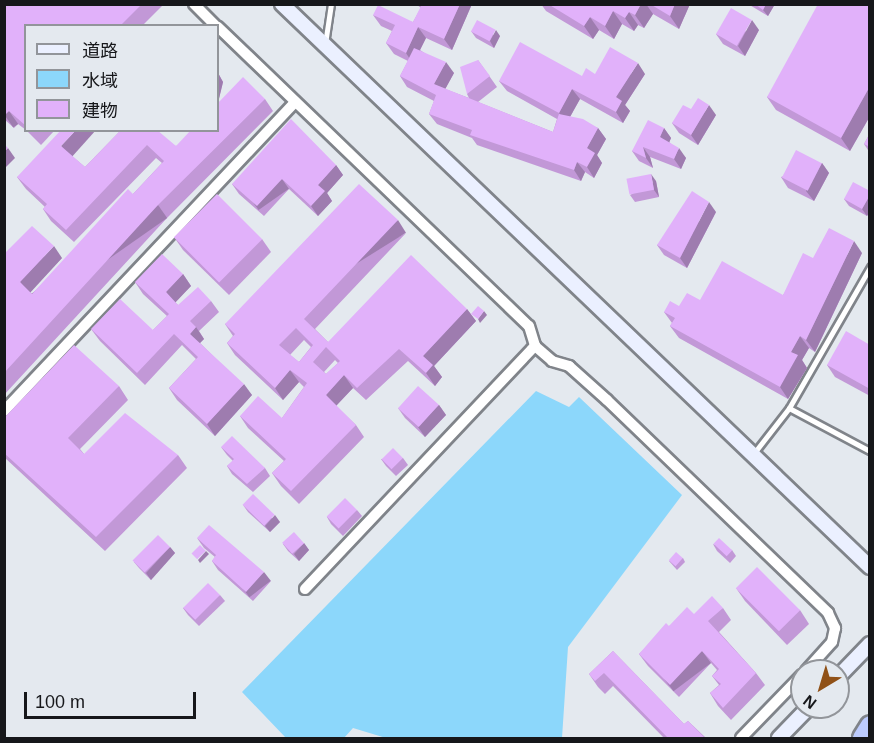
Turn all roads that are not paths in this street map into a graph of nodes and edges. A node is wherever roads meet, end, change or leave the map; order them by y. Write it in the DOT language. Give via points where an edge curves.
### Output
graph roads {
  1 [pos="194,4"];
  2 [pos="282,4"];
  3 [pos="331,4"];
  4 [pos="215,24"];
  5 [pos="219,28"];
  6 [pos="324,45"];
  7 [pos="294,103"];
  8 [pos="870,267"];
  9 [pos="535,346"];
  10 [pos="789,408"];
  11 [pos="4,411"];
  12 [pos="870,451"];
  13 [pos="751,456"];
  14 [pos="870,567"];
  15 [pos="305,589"];
  16 [pos="870,644"];
  17 [pos="817,659"];
  18 [pos="850,665"];
  19 [pos="790,687"];
  20 [pos="797,719"];
  21 [pos="870,725"];
  22 [pos="870,730"];
  23 [pos="741,738"];
  24 [pos="779,738"];
  25 [pos="864,738"];
  1 -- 4 [label="street"];
  2 -- 6 [label="street"];
  3 -- 6 [label="lane"];
  5 -- 7 [label="street"];
  6 -- 13 [label="street"];
  7 -- 9 [label="street" via="529,326"];
  7 -- 11 [label="street"];
  8 -- 10 [label="lane"];
  9 -- 15 [label="street"];
  9 -- 17 [label="street" via="552,361 568,366 607,400 828,613 835,627 832,642"];
  10 -- 12 [label="lane"];
  10 -- 13 [label="lane"];
  13 -- 14 [label="street"];
  16 -- 18 [label="street"];
  19 -- 23 [label="street"];
  20 -- 24 [label="street"];
  21 -- 25 [label="highway"];
  22 -- 25 [label="highway"];
}
